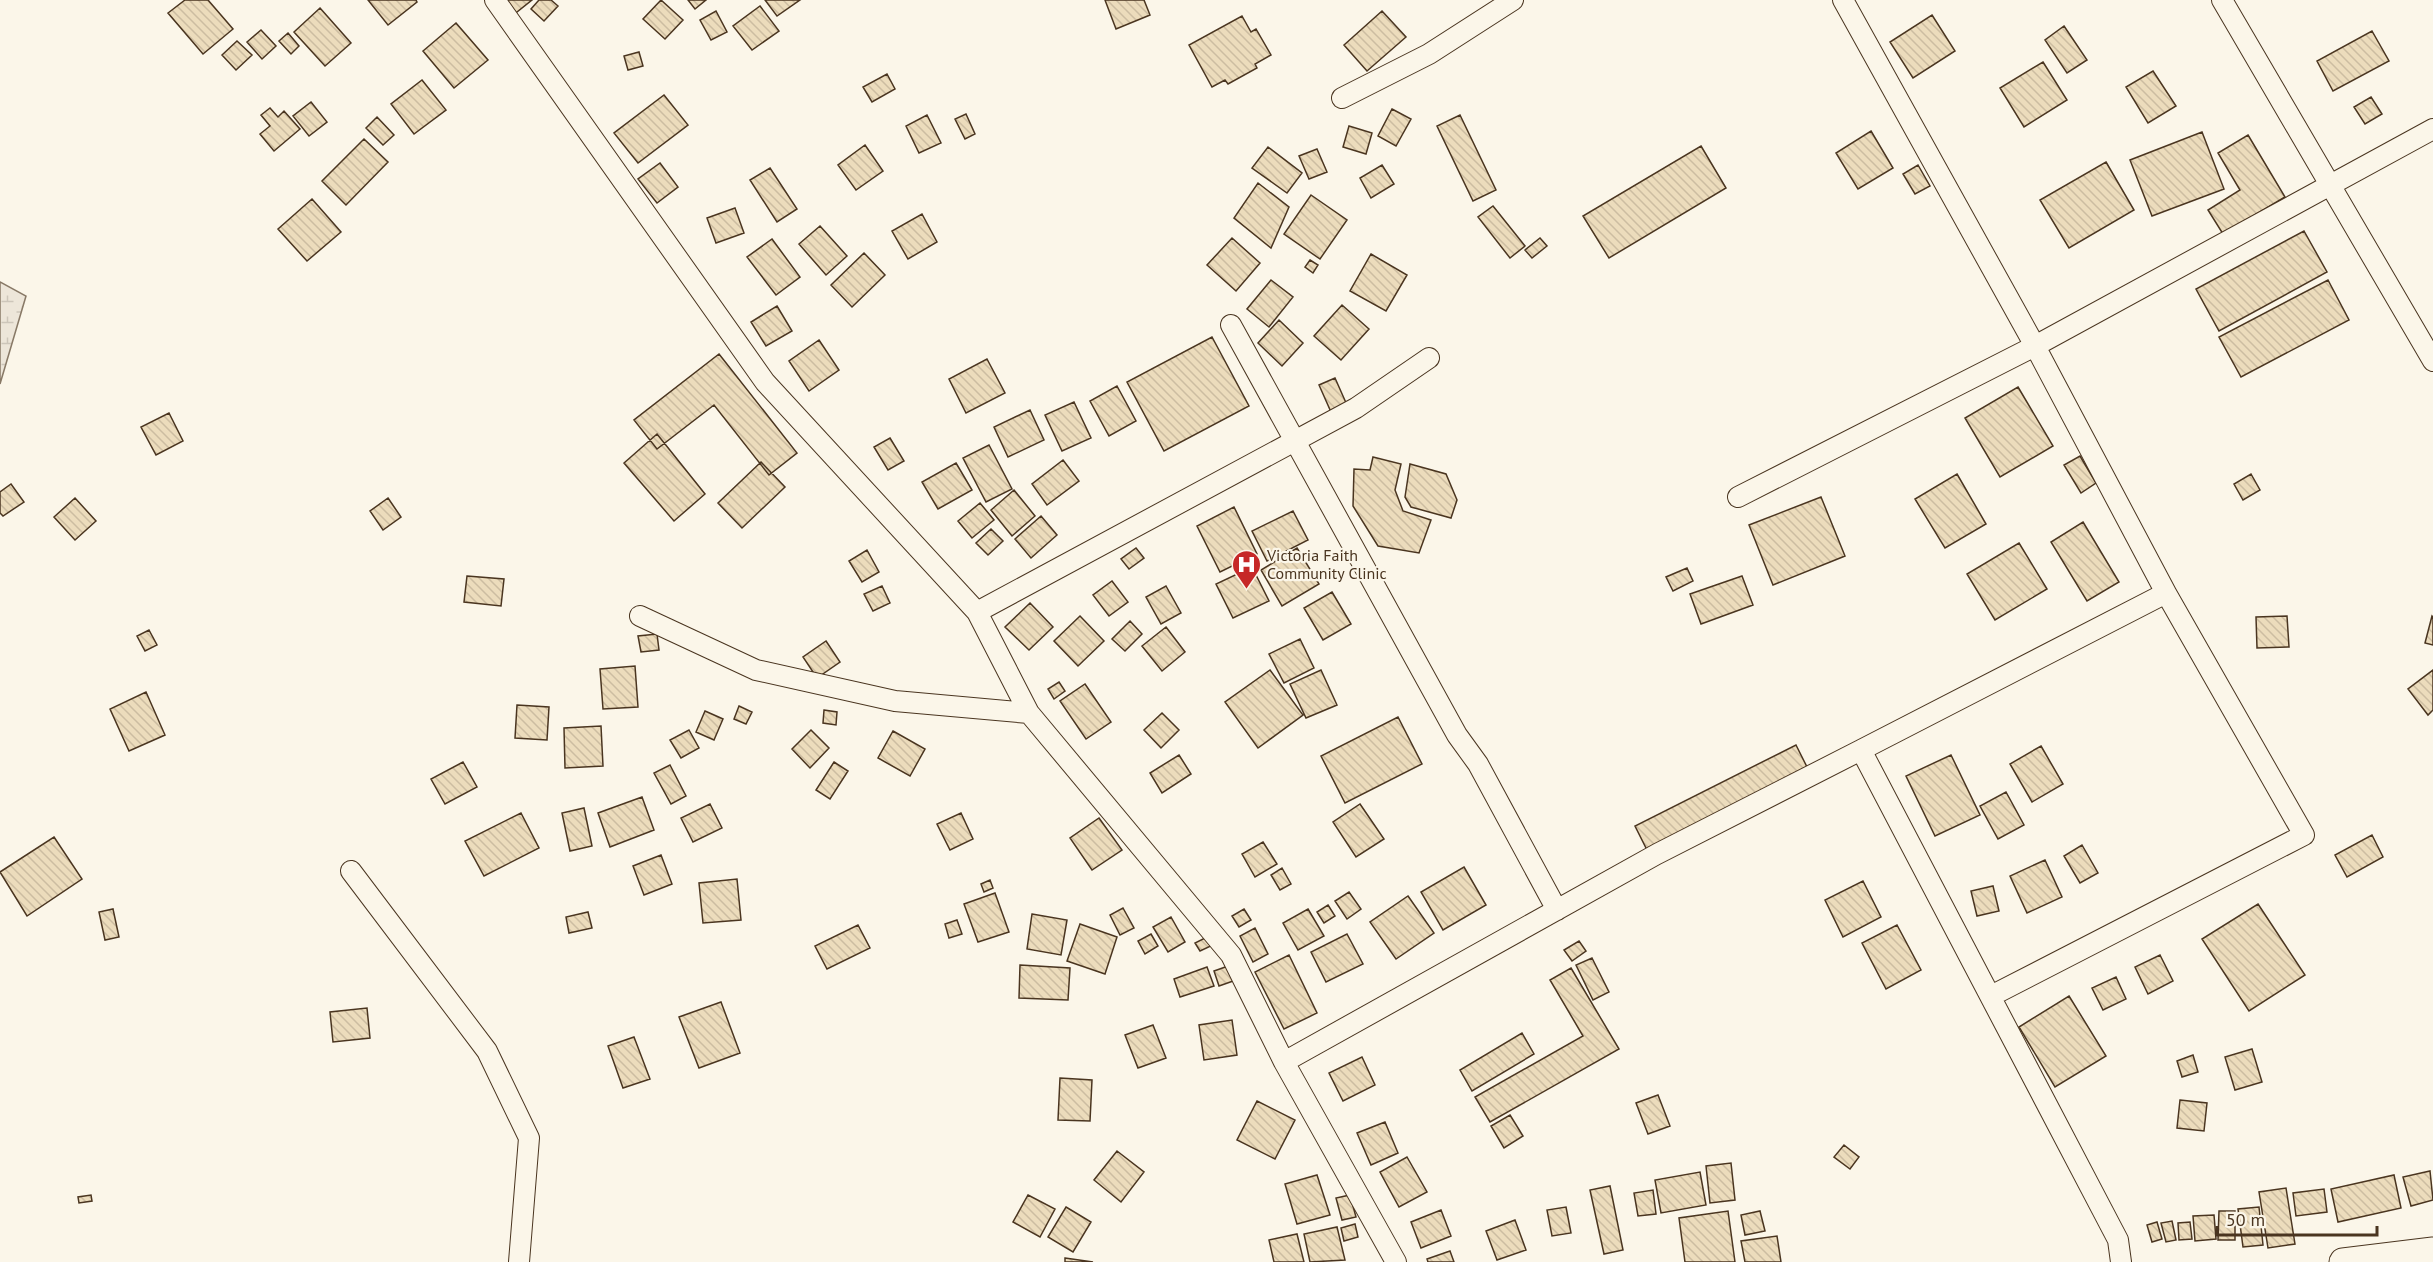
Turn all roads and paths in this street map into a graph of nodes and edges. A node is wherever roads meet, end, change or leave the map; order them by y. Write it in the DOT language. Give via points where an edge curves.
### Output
graph roads {
  1 [pos="495,0"];
  2 [pos="1513,0"];
  3 [pos="1844,0"];
  4 [pos="2222,0"];
  5 [pos="1342,98"];
  6 [pos="2433,129"];
  7 [pos="2331,186"];
  8 [pos="1231,325"];
  9 [pos="2035,346"];
  10 [pos="1429,358"];
  11 [pos="2433,362"];
  12 [pos="1293,440"];
  13 [pos="1738,497"];
  14 [pos="2166,593"];
  15 [pos="977,612"];
  16 [pos="640,616"];
  17 [pos="1029,713"];
  18 [pos="1861,750"];
  19 [pos="351,871"];
  20 [pos="1557,910"];
  21 [pos="1991,996"];
  22 [pos="1284,1062"];
  23 [pos="2433,1251"];
  24 [pos="519,1262"];
  25 [pos="1396,1262"];
  26 [pos="2121,1262"];
  27 [pos="2343,1262"];
  1 -- 15 [label="street" via="765,382"];
  2 -- 5 [label="street" via="1429,54"];
  3 -- 9 [label="street"];
  4 -- 7 [label="street"];
  6 -- 7 [label="street"];
  7 -- 9 [label="street"];
  7 -- 11 [label="street"];
  8 -- 12 [label="street"];
  9 -- 13 [label="street"];
  9 -- 14 [label="street"];
  10 -- 12 [label="street" via="1356,408"];
  12 -- 15 [label="street"];
  12 -- 20 [label="street"];
  14 -- 18 [label="street"];
  14 -- 21 [label="street" via="2304,835"];
  15 -- 17 [label="street"];
  16 -- 17 [label="street" via="756,670 895,702"];
  17 -- 22 [label="street" via="1231,955"];
  18 -- 20 [label="street"];
  18 -- 21 [label="street"];
  19 -- 24 [label="street" via="487,1051 529,1138"];
  20 -- 22 [label="street"];
  21 -- 26 [label="street" via="2118,1240"];
  22 -- 25 [label="street"];
  23 -- 27 [label="street"];
}
